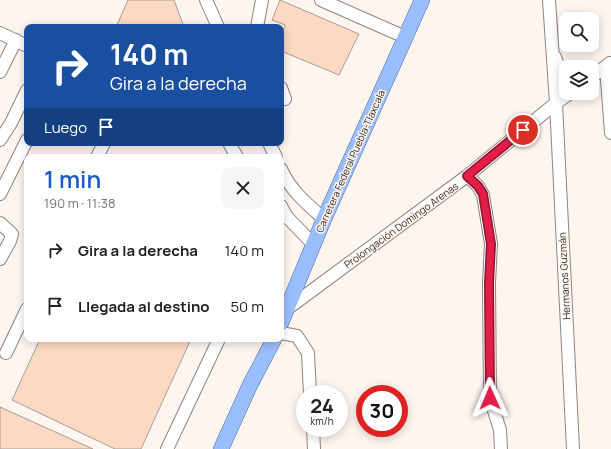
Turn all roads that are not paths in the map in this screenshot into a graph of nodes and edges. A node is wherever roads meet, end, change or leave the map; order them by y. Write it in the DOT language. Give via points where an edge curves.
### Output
graph roads {
  1 [pos="206,0"];
  2 [pos="262,0"];
  3 [pos="321,0"];
  4 [pos="549,0"];
  5 [pos="420,1"];
  6 [pos="217,24"];
  7 [pos="258,24"];
  8 [pos="0,33"];
  9 [pos="405,37"];
  10 [pos="16,40"];
  11 [pos="24,44"];
  12 [pos="553,51"];
  13 [pos="608,65"];
  14 [pos="559,66"];
  15 [pos="0,72"];
  16 [pos="599,72"];
  17 [pos="24,96"];
  18 [pos="560,100"];
  19 [pos="556,103"];
  20 [pos="611,133"];
  21 [pos="0,140"];
  22 [pos="24,146"];
  23 [pos="467,176"];
  24 [pos="284,177"];
  25 [pos="0,194"];
  26 [pos="284,212"];
  27 [pos="324,219"];
  28 [pos="0,223"];
  29 [pos="313,244"];
  30 [pos="0,259"];
  31 [pos="24,315"];
  32 [pos="284,316"];
  33 [pos="284,334"];
  34 [pos="218,342"];
  35 [pos="272,342"];
  36 [pos="6,353"];
  37 [pos="310,385"];
  38 [pos="313,437"];
  39 [pos="166,449"];
  40 [pos="221,449"];
  41 [pos="314,449"];
  42 [pos="501,449"];
  43 [pos="573,449"];
  1 -- 6 [label="street"];
  2 -- 7 [label="street"];
  3 -- 9 [label="street"];
  4 -- 12 [label="street, Hermanos Guzmán"];
  5 -- 9 [label="main road, Carretera Federal Puebla-Tlaxcala"];
  8 -- 10 [label="street"];
  9 -- 27 [label="main road, Carretera Federal Puebla-Tlaxcala"];
  10 -- 11 [label="street"];
  10 -- 15 [label="street"];
  12 -- 14 [label="street"];
  12 -- 19 [label="street, Hermanos Guzmán"];
  13 -- 16 [label="street"];
  13 -- 20 [label="street"];
  17 -- 21 [label="street"];
  18 -- 19 [label="street, Prolongación Domingo Arenas"];
  19 -- 23 [label="street, Prolongación Domingo Arenas"];
  19 -- 43 [label="street, Hermanos Guzmán"];
  22 -- 25 [label="street"];
  23 -- 32 [label="street, Prolongación Domingo Arenas"];
  23 -- 42 [label="street" via="483,194 491,244 490,398 500,430"];
  24 -- 27 [label="street" via="301,199"];
  26 -- 29 [label="street"];
  27 -- 29 [label="main road, Carretera Federal Puebla-Tlaxcala"];
  28 -- 30 [label="street" via="12,234"];
  29 -- 32 [label="main road, Carretera Federal Puebla-Tlaxcala"];
  31 -- 36 [label="street"];
  33 -- 37 [label="street" via="297,336 308,352"];
  34 -- 39 [label="street"];
  35 -- 40 [label="main road"];
  38 -- 41 [label="street"];
}
